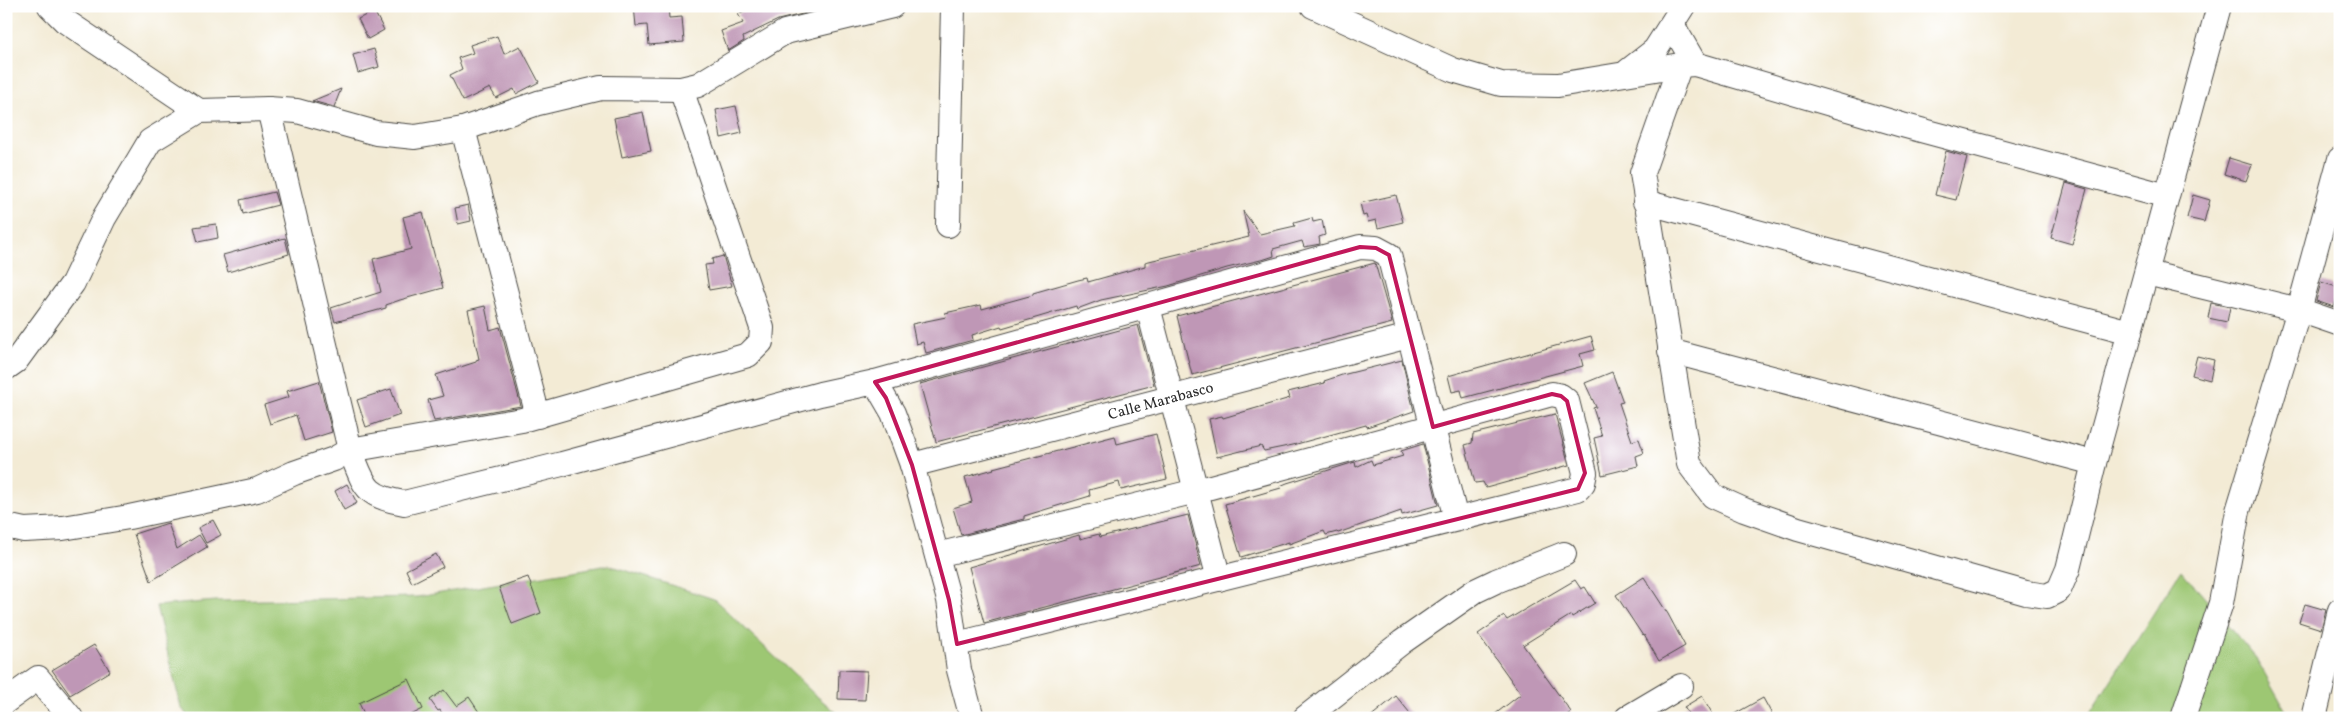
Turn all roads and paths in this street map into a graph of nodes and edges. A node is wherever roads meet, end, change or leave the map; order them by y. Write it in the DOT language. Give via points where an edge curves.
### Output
graph roads {
  1 [pos="50,6"];
  2 [pos="892,6"];
  3 [pos="953,6"];
  4 [pos="1313,6"];
  5 [pos="2219,6"];
  6 [pos="866,10"];
  7 [pos="1678,16"];
  8 [pos="1687,64"];
  9 [pos="1627,72"];
  10 [pos="681,89"];
  11 [pos="269,109"];
  12 [pos="199,111"];
  13 [pos="463,129"];
  14 [pos="2340,159"];
  15 [pos="2166,196"];
  16 [pos="1645,202"];
  17 [pos="948,225"];
  18 [pos="2147,273"];
  19 [pos="1148,307"];
  20 [pos="2299,310"];
  21 [pos="2340,324"];
  22 [pos="2130,332"];
  23 [pos="1409,336"];
  24 [pos="1670,351"];
  25 [pos="6,368"];
  26 [pos="875,382"];
  27 [pos="1172,399"];
  28 [pos="538,416"];
  29 [pos="1433,427"];
  30 [pos="350,450"];
  31 [pos="2094,463"];
  32 [pos="912,466"];
  33 [pos="1196,491"];
  34 [pos="1456,519"];
  35 [pos="6,526"];
  36 [pos="1564,554"];
  37 [pos="937,555"];
  38 [pos="1218,578"];
  39 [pos="2340,610"];
  40 [pos="957,644"];
  41 [pos="1681,686"];
  42 [pos="6,701"];
  43 [pos="71,718"];
  44 [pos="972,718"];
  45 [pos="1305,718"];
  46 [pos="1628,718"];
  47 [pos="2183,718"];
  48 [pos="2314,718"];
  1 -- 12 [label="street" via="65,21"];
  2 -- 6 [label="street"];
  3 -- 17 [label="street"];
  4 -- 9 [label="street" via="1453,70 1500,84 1558,85"];
  5 -- 15 [label="street"];
  6 -- 10 [label="street" via="785,32 698,85"];
  7 -- 8 [label="street"];
  7 -- 9 [label="street" via="1655,50"];
  8 -- 9 [label="street"];
  8 -- 15 [label="street"];
  8 -- 16 [label="street" via="1642,173"];
  10 -- 13 [label="street" via="601,88 538,103"];
  10 -- 28 [label="street" via="762,328 761,342 748,355"];
  11 -- 12 [label="street"];
  11 -- 13 [label="street" via="297,111 376,132 415,137"];
  11 -- 30 [label="street"];
  12 -- 25 [label="street" via="150,141 104,218 73,283 16,361"];
  13 -- 28 [label="street"];
  14 -- 20 [label="street"];
  15 -- 18 [label="street"];
  16 -- 22 [label="street"];
  16 -- 24 [label="street"];
  18 -- 20 [label="street"];
  18 -- 22 [label="street"];
  19 -- 23 [label="street" via="1360,248 1376,248 1389,255"];
  19 -- 26 [label="street"];
  19 -- 27 [label="street"];
  20 -- 21 [label="street"];
  20 -- 47 [label="street" via="2238,511 2220,603"];
  22 -- 31 [label="street"];
  23 -- 27 [label="street, Calle Marabasco"];
  23 -- 29 [label="street"];
  24 -- 31 [label="street"];
  24 -- 31 [label="street" via="1689,464 1713,496 1798,529 2026,593 2047,596 2059,590 2068,569"];
  26 -- 30 [label="street" via="404,503 381,499 365,486"];
  26 -- 32 [label="street" via="893,413"];
  27 -- 32 [label="street, Calle Marabasco"];
  27 -- 33 [label="street"];
  28 -- 30 [label="street"];
  29 -- 33 [label="street"];
  29 -- 34 [label="street"];
  29 -- 34 [label="street" via="1552,394 1561,396 1567,401 1585,473 1578,489"];
  30 -- 35 [label="street" via="257,490 63,528 24,530"];
  32 -- 37 [label="street"];
  33 -- 37 [label="street"];
  33 -- 38 [label="street"];
  34 -- 38 [label="street"];
  36 -- 45 [label="street" via="1475,591 1402,642"];
  37 -- 40 [label="street"];
  38 -- 40 [label="street"];
  39 -- 48 [label="street"];
  40 -- 44 [label="street"];
  41 -- 46 [label="street"];
  42 -- 43 [label="street" via="38,678"];
}
